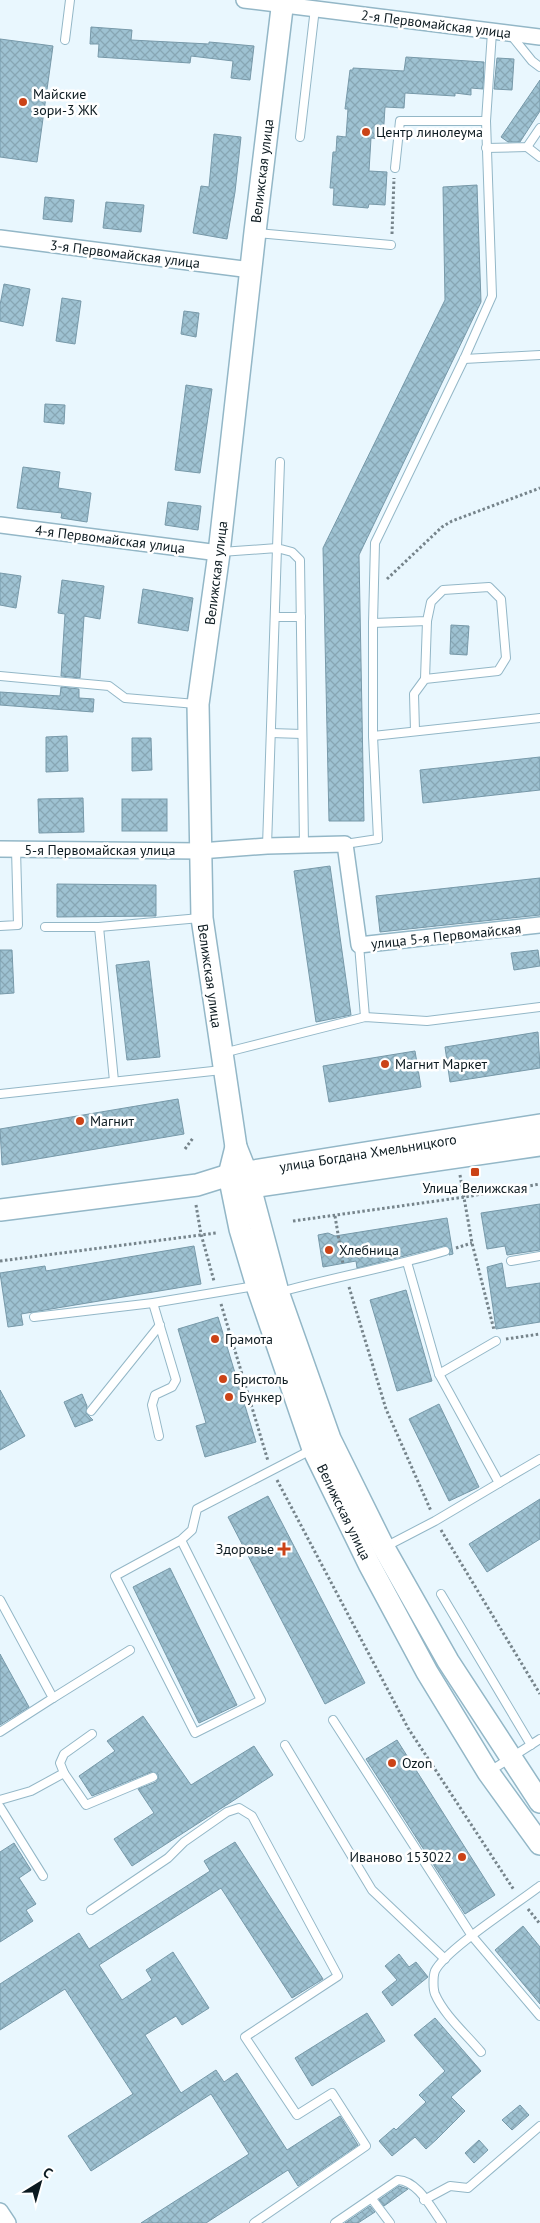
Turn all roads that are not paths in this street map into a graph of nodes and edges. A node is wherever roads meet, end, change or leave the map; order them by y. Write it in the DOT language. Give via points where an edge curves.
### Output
graph roads {
  1 [pos="70,0"];
  2 [pos="244,0"];
  3 [pos="283,3"];
  4 [pos="315,8"];
  5 [pos="492,32"];
  6 [pos="510,33"];
  7 [pos="540,37"];
  8 [pos="65,40"];
  9 [pos="540,67"];
  10 [pos="486,121"];
  11 [pos="540,128"];
  12 [pos="300,137"];
  13 [pos="486,148"];
  14 [pos="527,148"];
  15 [pos="540,157"];
  16 [pos="395,168"];
  17 [pos="255,232"];
  18 [pos="0,238"];
  19 [pos="391,245"];
  20 [pos="251,270"];
  21 [pos="540,355"];
  22 [pos="464,359"];
  23 [pos="280,462"];
  24 [pos="0,525"];
  25 [pos="277,548"];
  26 [pos="219,553"];
  27 [pos="275,617"];
  28 [pos="301,618"];
  29 [pos="428,621"];
  30 [pos="373,623"];
  31 [pos="0,676"];
  32 [pos="425,680"];
  33 [pos="198,704"];
  34 [pos="540,718"];
  35 [pos="415,730"];
  36 [pos="271,733"];
  37 [pos="302,734"];
  38 [pos="374,736"];
  39 [pos="345,844"];
  40 [pos="267,846"];
  41 [pos="304,846"];
  42 [pos="0,849"];
  43 [pos="16,849"];
  44 [pos="200,851"];
  45 [pos="202,918"];
  46 [pos="540,925"];
  47 [pos="0,926"];
  48 [pos="45,927"];
  49 [pos="99,927"];
  50 [pos="359,945"];
  51 [pos="540,1007"];
  52 [pos="365,1017"];
  53 [pos="223,1062"];
  54 [pos="114,1081"];
  55 [pos="0,1094"];
  56 [pos="540,1125"];
  57 [pos="540,1145"];
  58 [pos="239,1181"];
  59 [pos="0,1210"];
  60 [pos="446,1250"];
  61 [pos="540,1256"];
  62 [pos="510,1261"];
  63 [pos="407,1262"];
  64 [pos="257,1286"];
  65 [pos="278,1292"];
  66 [pos="153,1303"];
  67 [pos="34,1317"];
  68 [pos="160,1325"];
  69 [pos="496,1341"];
  70 [pos="439,1374"];
  71 [pos="91,1411"];
  72 [pos="159,1436"];
  73 [pos="313,1449"];
  74 [pos="540,1459"];
  75 [pos="499,1482"];
  76 [pos="181,1540"];
  77 [pos="384,1548"];
  78 [pos="441,1594"];
  79 [pos="0,1600"];
  80 [pos="130,1650"];
  81 [pos="53,1698"];
  82 [pos="333,1720"];
  83 [pos="0,1732"];
  84 [pos="92,1734"];
  85 [pos="540,1739"];
  86 [pos="285,1745"];
  87 [pos="530,1745"];
  88 [pos="510,1758"];
  89 [pos="488,1772"];
  90 [pos="64,1773"];
  91 [pos="153,1777"];
  92 [pos="0,1800"];
  93 [pos="540,1802"];
  94 [pos="0,1807"];
  95 [pos="540,1844"];
  96 [pos="44,1876"];
  97 [pos="540,1886"];
  98 [pos="90,1910"];
  99 [pos="472,1936"];
  100 [pos="445,1959"];
  101 [pos="540,2016"];
  102 [pos="481,2052"];
  103 [pos="540,2126"];
  104 [pos="372,2199"];
  105 [pos="424,2200"];
  106 [pos="0,2211"];
  107 [pos="8,2223"];
  108 [pos="254,2223"];
  109 [pos="335,2223"];
  110 [pos="390,2223"];
  111 [pos="442,2223"];
  1 -- 8 [label="lane"];
  2 -- 3 [label="street, 2-я Первомайская улица"];
  3 -- 4 [label="street, 2-я Первомайская улица"];
  3 -- 17 [label="main road, Велижская улица"];
  4 -- 5 [label="street, 2-я Первомайская улица"];
  4 -- 12 [label="lane"];
  5 -- 6 [label="street, 2-я Первомайская улица"];
  5 -- 10 [label="lane"];
  6 -- 7 [label="street, 2-я Первомайская улица"];
  6 -- 9 [label="lane"];
  10 -- 13 [label="lane"];
  10 -- 16 [label="lane" via="400,121"];
  11 -- 14 [label="lane"];
  13 -- 14 [label="lane"];
  13 -- 22 [label="lane" via="492,296"];
  14 -- 15 [label="lane"];
  17 -- 19 [label="lane"];
  17 -- 20 [label="main road, Велижская улица"];
  18 -- 20 [label="street, 3-я Первомайская улица"];
  20 -- 26 [label="main road, Велижская улица"];
  21 -- 22 [label="lane"];
  22 -- 30 [label="lane" via="375,543"];
  23 -- 25 [label="lane"];
  24 -- 26 [label="street, 4-я Первомайская улица"];
  25 -- 26 [label="lane"];
  25 -- 27 [label="lane"];
  25 -- 28 [label="lane" via="292,552 300,560"];
  26 -- 33 [label="main road, Велижская улица"];
  27 -- 28 [label="lane"];
  27 -- 36 [label="lane"];
  28 -- 37 [label="lane"];
  29 -- 30 [label="lane"];
  29 -- 32 [label="lane"];
  29 -- 32 [label="lane" via="431,602 443,590 489,587 501,599 506,658 498,671"];
  30 -- 38 [label="lane"];
  31 -- 33 [label="lane" via="110,686 125,698"];
  32 -- 35 [label="lane" via="414,694"];
  33 -- 44 [label="main road, Велижская улица"];
  34 -- 35 [label="lane"];
  35 -- 38 [label="lane"];
  36 -- 37 [label="lane"];
  36 -- 40 [label="lane"];
  37 -- 41 [label="lane"];
  38 -- 39 [label="lane" via="378,839"];
  39 -- 41 [label="street"];
  39 -- 50 [label="street, улица 5-я Первомайская"];
  40 -- 41 [label="street"];
  40 -- 44 [label="street"];
  42 -- 43 [label="street, 5-я Первомайская улица"];
  43 -- 44 [label="street, 5-я Первомайская улица"];
  43 -- 47 [label="lane" via="18,925"];
  44 -- 45 [label="main road, Велижская улица"];
  45 -- 49 [label="lane"];
  45 -- 53 [label="main road, Велижская улица"];
  46 -- 50 [label="street, улица 5-я Первомайская"];
  48 -- 49 [label="lane"];
  49 -- 54 [label="lane"];
  50 -- 52 [label="lane"];
  51 -- 52 [label="lane" via="427,1021"];
  52 -- 53 [label="lane"];
  53 -- 54 [label="lane"];
  53 -- 58 [label="main road, Велижская улица"];
  54 -- 55 [label="lane"];
  56 -- 58 [label="main road, улица Богдана Хмельницкого"];
  57 -- 58 [label="main road, улица Богдана Хмельницкого"];
  58 -- 59 [label="main road, улица Богдана Хмельницкого" via="197,1194"];
  58 -- 64 [label="main road, Велижская улица" via="240,1229"];
  58 -- 65 [label="main road, Велижская улица"];
  60 -- 63 [label="lane"];
  61 -- 62 [label="lane"];
  63 -- 65 [label="lane"];
  63 -- 70 [label="lane"];
  64 -- 66 [label="lane"];
  64 -- 73 [label="main road, Велижская улица"];
  65 -- 77 [label="main road, Велижская улица" via="330,1439"];
  66 -- 67 [label="lane"];
  66 -- 68 [label="lane"];
  68 -- 71 [label="lane"];
  68 -- 72 [label="lane" via="176,1380 172,1387 155,1395 152,1405"];
  69 -- 70 [label="lane"];
  70 -- 75 [label="lane"];
  73 -- 76 [label="lane" via="197,1509 192,1530"];
  73 -- 89 [label="main road, Велижская улица" via="427,1672"];
  74 -- 75 [label="lane"];
  75 -- 77 [label="lane"];
  76 -- 76 [label="lane" via="115,1576 195,1733 260,1700"];
  77 -- 88 [label="main road, Велижская улица" via="448,1661"];
  78 -- 87 [label="lane"];
  79 -- 81 [label="lane"];
  80 -- 81 [label="lane"];
  81 -- 83 [label="lane"];
  82 -- 99 [label="lane"];
  84 -- 90 [label="lane" via="64,1754 60,1763"];
  85 -- 87 [label="lane"];
  86 -- 100 [label="lane" via="372,1890"];
  87 -- 88 [label="lane"];
  88 -- 89 [label="lane"];
  88 -- 93 [label="main road, Велижская улица"];
  89 -- 95 [label="main road, Велижская улица"];
  90 -- 91 [label="lane" via="86,1805"];
  90 -- 92 [label="lane" via="31,1791"];
  94 -- 96 [label="lane"];
  97 -- 99 [label="lane"];
  98 -- 108 [label="lane" via="168,1858 184,1842 227,1812 239,1808 252,1816 338,1976 245,2037 297,2115 332,2093 366,2146"];
  99 -- 100 [label="lane"];
  99 -- 101 [label="lane"];
  100 -- 102 [label="lane" via="435,1972 434,1992"];
  103 -- 105 [label="lane" via="468,2188 450,2186"];
  104 -- 105 [label="lane" via="398,2180 405,2180 413,2184"];
  104 -- 109 [label="lane"];
  104 -- 110 [label="lane"];
  105 -- 111 [label="lane"];
  106 -- 107 [label="street"];
}
